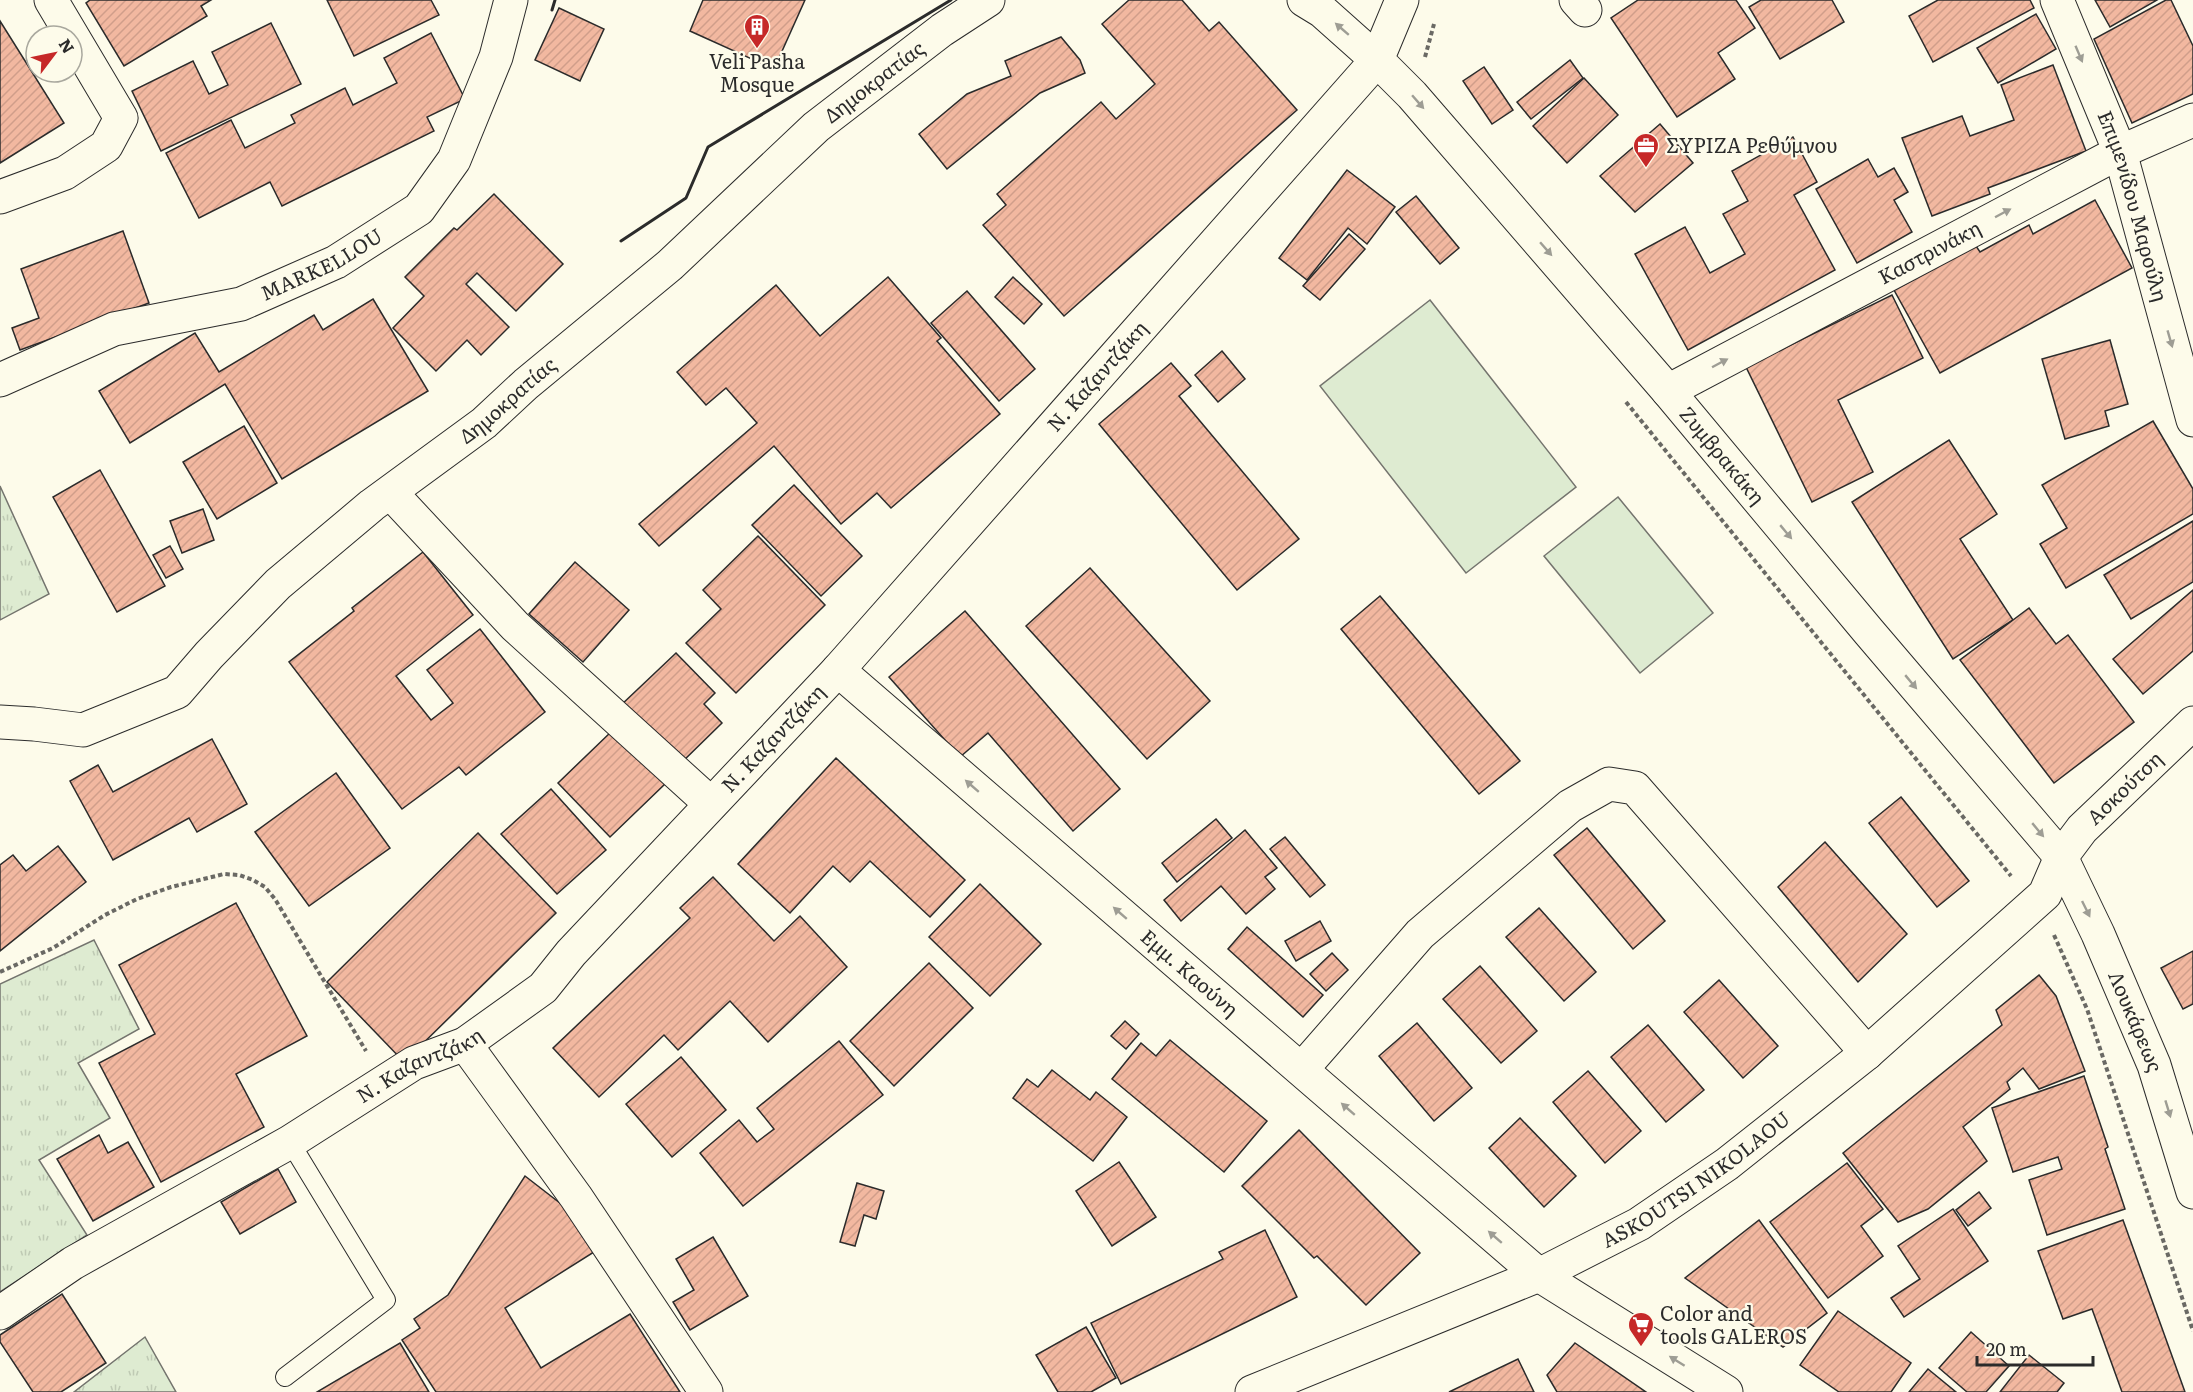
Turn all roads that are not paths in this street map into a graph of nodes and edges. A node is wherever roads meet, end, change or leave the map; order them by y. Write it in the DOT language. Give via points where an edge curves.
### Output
graph roads {
  1 [pos="51,0"];
  2 [pos="988,0"];
  3 [pos="1304,0"];
  4 [pos="1402,0"];
  5 [pos="2057,0"];
  6 [pos="511,1"];
  7 [pos="1377,60"];
  8 [pos="2193,120"];
  9 [pos="2120,152"];
  10 [pos="0,197"];
  11 [pos="0,380"];
  12 [pos="1668,391"];
  13 [pos="2193,420"];
  14 [pos="391,493"];
  15 [pos="838,670"];
  16 [pos="0,722"];
  17 [pos="2193,723"];
  18 [pos="711,804"];
  19 [pos="2061,857"];
  20 [pos="465,1044"];
  21 [pos="1866,1053"];
  22 [pos="1302,1069"];
  23 [pos="290,1142"];
  24 [pos="2193,1192"];
  25 [pos="1539,1275"];
  26 [pos="0,1313"];
  27 [pos="285,1377"];
  28 [pos="706,1392"];
  29 [pos="1252,1392"];
  30 [pos="1726,1392"];
  1 -- 10 [label="street" via="122,118 106,146 65,173"];
  2 -- 14 [label="street, Δημοκρατίας" via="942,30 816,127 670,265 484,423"];
  7 -- 3 [label="street, Ζυμβρακάκη, one-way"];
  4 -- 7 [label="street, Ν. Καζαντζάκη"];
  5 -- 9 [label="street, Επιμενίδου Μαρούλη, one-way"];
  6 -- 11 [label="street, MARKELLOU" via="496,57 454,160 419,209 336,262 241,304 114,329"];
  7 -- 12 [label="street, Ζυμβρακάκη, one-way" via="1412,95"];
  7 -- 15 [label="street, Ν. Καζαντζάκη"];
  8 -- 9 [label="street, Καστρινάκη"];
  12 -- 9 [label="street, Καστρινάκη, one-way"];
  9 -- 13 [label="street, Επιμενίδου Μαρούλη, one-way"];
  12 -- 19 [label="street, Ζυμβρακάκη, one-way"];
  14 -- 16 [label="street, Δημοκρατίας" via="278,584 177,692 83,730"];
  14 -- 18 [label="street" via="516,626"];
  15 -- 18 [label="street, Ν. Καζαντζάκη"];
  22 -- 15 [label="street, Εμμ. Καούνη, one-way"];
  17 -- 19 [label="street, Ασκούτση" via="2082,829"];
  18 -- 20 [label="street, Ν. Καζαντζάκη" via="543,987"];
  19 -- 21 [label="street, ASKOUTSI NIKOLAOU" via="2045,894"];
  19 -- 24 [label="street, Λουκάρεως, one-way" via="2154,1065"];
  20 -- 23 [label="street, Ν. Καζαντζάκη" via="414,1063"];
  20 -- 28 [label="street" via="576,1197"];
  21 -- 22 [label="street" via="1635,788 1609,784 1570,806 1420,934"];
  21 -- 25 [label="street, ASKOUTSI NIKOLAOU" via="1727,1164 1639,1224"];
  25 -- 22 [label="street, Εμμ. Καούνη, one-way"];
  23 -- 26 [label="street, Ν. Καζαντζάκη" via="73,1263"];
  23 -- 27 [label="lane" via="386,1300"];
  25 -- 29 [label="street, ASKOUTSI NIKOLAOU"];
  30 -- 25 [label="street, Εμμ. Καούνη, one-way"];
}
